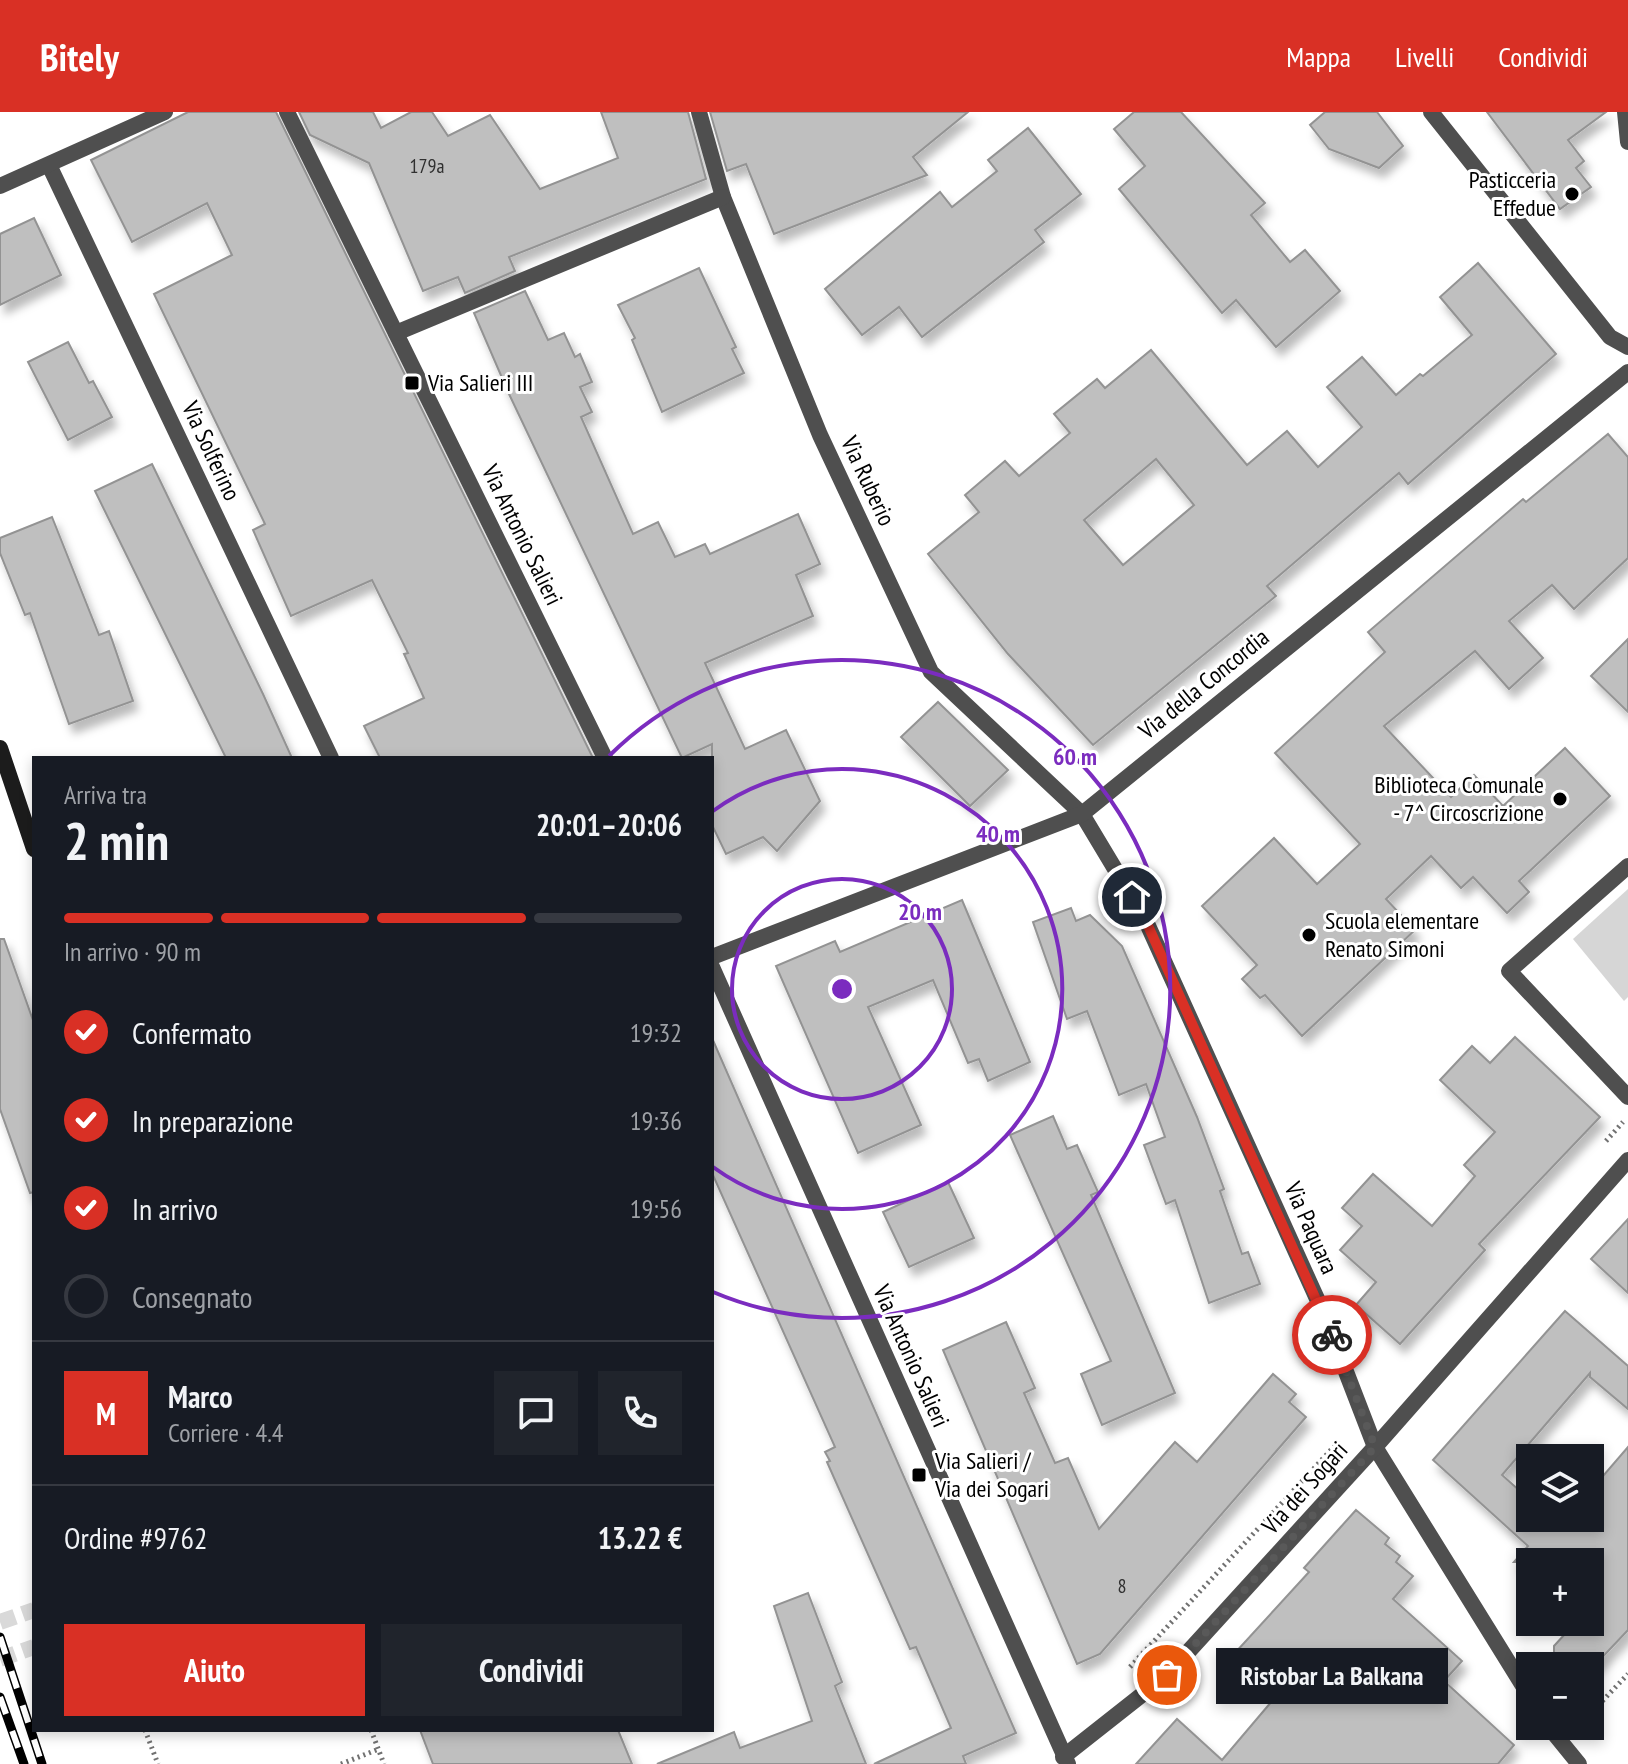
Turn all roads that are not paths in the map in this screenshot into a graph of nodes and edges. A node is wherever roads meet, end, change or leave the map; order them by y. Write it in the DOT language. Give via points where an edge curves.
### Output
graph roads {
  1 [pos="165,112"];
  2 [pos="287,112"];
  3 [pos="699,112"];
  4 [pos="1431,112"];
  5 [pos="1625,112"];
  6 [pos="1628,142"];
  7 [pos="49,165"];
  8 [pos="0,186"];
  9 [pos="723,197"];
  10 [pos="396,333"];
  11 [pos="1628,347"];
  12 [pos="1628,372"];
  13 [pos="0,748"];
  14 [pos="330,756"];
  15 [pos="604,756"];
  16 [pos="1082,814"];
  17 [pos="32,843"];
  18 [pos="1628,866"];
  19 [pos="714,956"];
  20 [pos="714,971"];
  21 [pos="1628,1097"];
  22 [pos="1628,1160"];
  23 [pos="1375,1447"];
  24 [pos="1516,1674"];
  25 [pos="1558,1740"];
  26 [pos="1066,1761"];
  27 [pos="1579,1764"];
  1 -- 7 [label="street"];
  2 -- 10 [label="street, Via Antonio Salieri"];
  3 -- 9 [label="street, Via Ruberio"];
  4 -- 11 [label="street" via="1610,337"];
  5 -- 6 [label="street"];
  7 -- 8 [label="street"];
  7 -- 14 [label="street, Via Solferino"];
  9 -- 10 [label="street"];
  9 -- 16 [label="street, Via Ruberio" via="820,435 931,672"];
  10 -- 15 [label="street, Via Antonio Salieri"];
  12 -- 16 [label="street, Via della Concordia"];
  13 -- 17 [label="street"];
  16 -- 19 [label="street, Via della Concordia"];
  16 -- 23 [label="street, Via Paquara" via="1145,919 1323,1312"];
  18 -- 21 [label="street" via="1509,971"];
  20 -- 26 [label="street, Via Antonio Salieri"];
  22 -- 23 [label="street, Via dei Sogari"];
  23 -- 24 [label="street, Via Paquara"];
  23 -- 26 [label="street, Via dei Sogari" via="1167,1675"];
  25 -- 27 [label="street"];
}
